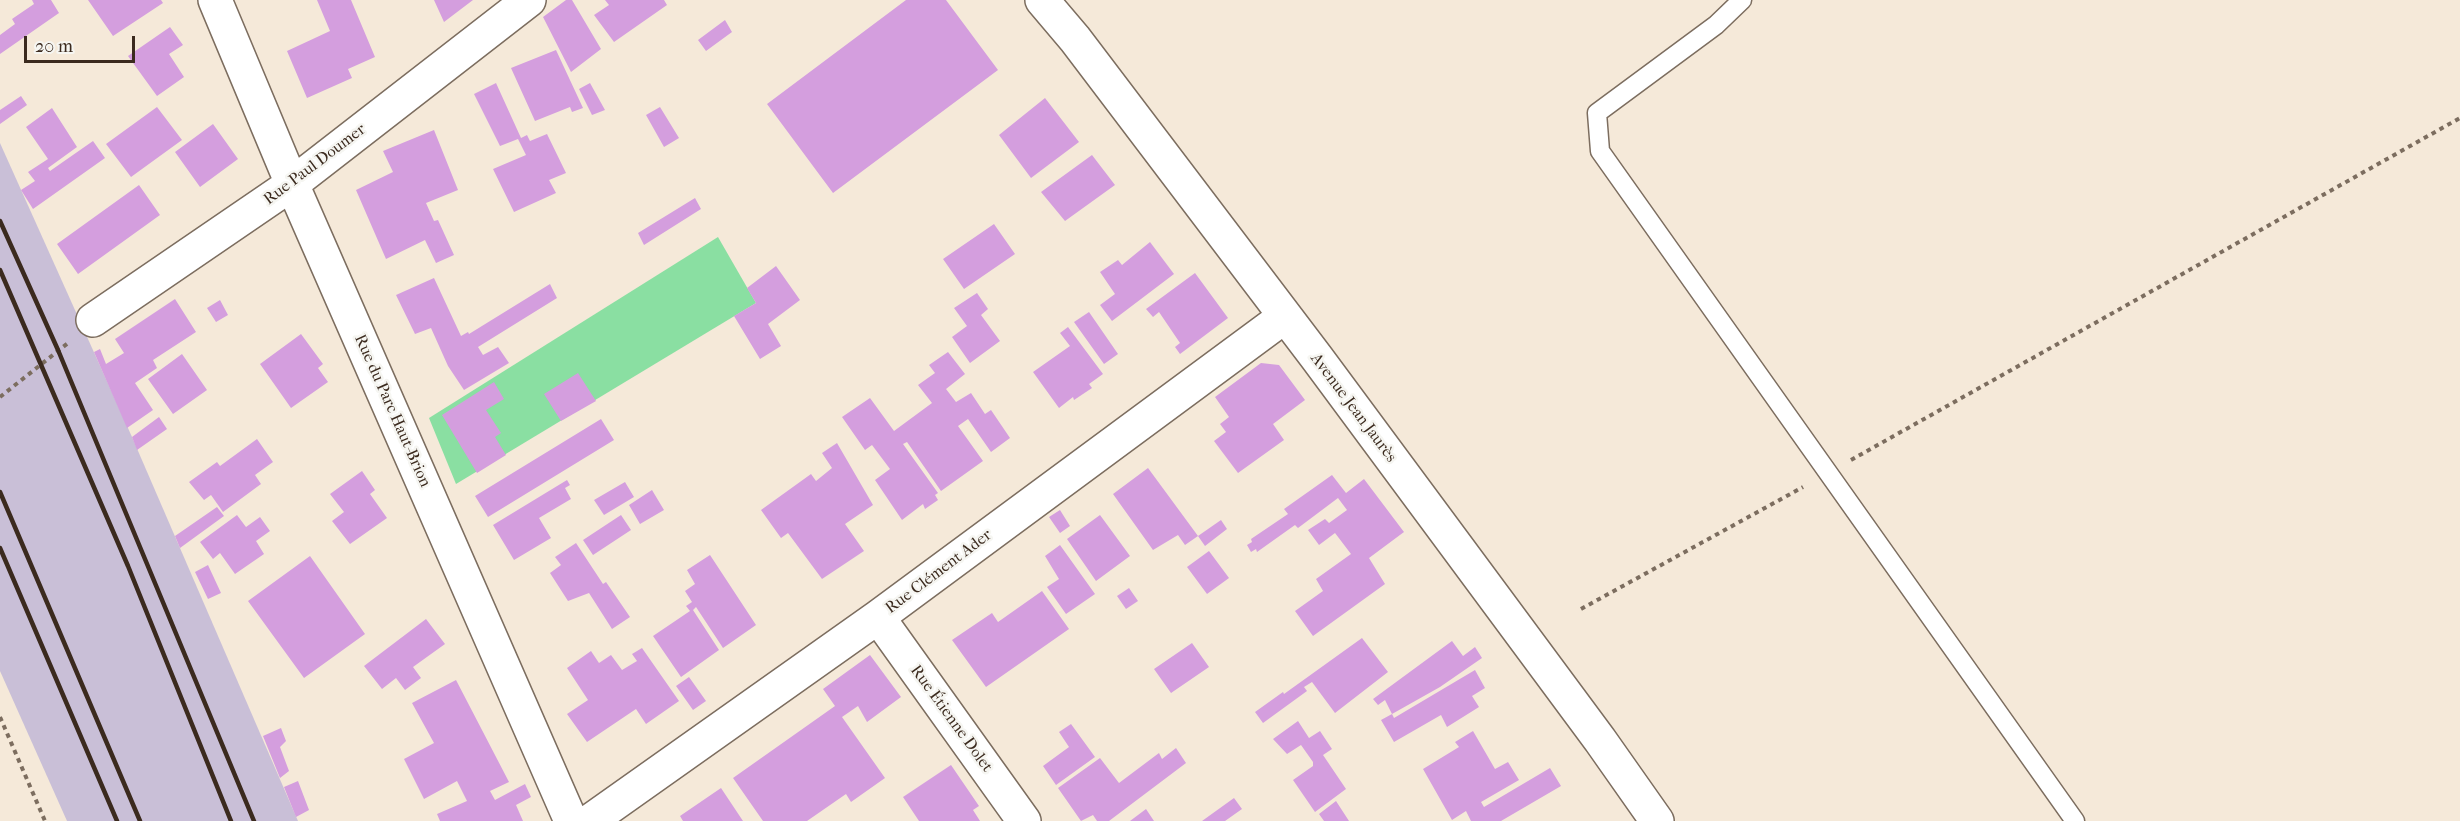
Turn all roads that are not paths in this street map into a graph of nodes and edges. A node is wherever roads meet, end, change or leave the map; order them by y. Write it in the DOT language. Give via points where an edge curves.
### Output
graph roads {
  1 [pos="215,0"];
  2 [pos="529,0"];
  3 [pos="1042,0"];
  4 [pos="1742,0"];
  5 [pos="292,184"];
  6 [pos="1284,317"];
  7 [pos="93,320"];
  8 [pos="878,617"];
  9 [pos="571,821"];
  10 [pos="591,821"];
  11 [pos="1024,821"];
  12 [pos="1657,821"];
  13 [pos="2075,821"];
  1 -- 5 [label="street, Rue du Parc Haut-Brion"];
  2 -- 5 [label="street, Rue Paul Doumer"];
  3 -- 6 [label="street, Avenue Jean Jaurès"];
  4 -- 13 [label="lane" via="1716,25 1598,112 1600,151"];
  5 -- 7 [label="street, Rue Paul Doumer"];
  5 -- 9 [label="street, Rue du Parc Haut-Brion"];
  6 -- 8 [label="street, Rue Clément Ader"];
  6 -- 12 [label="street, Avenue Jean Jaurès"];
  8 -- 10 [label="street, Rue Clément Ader"];
  8 -- 11 [label="street, Rue Étienne Dolet"];
}
